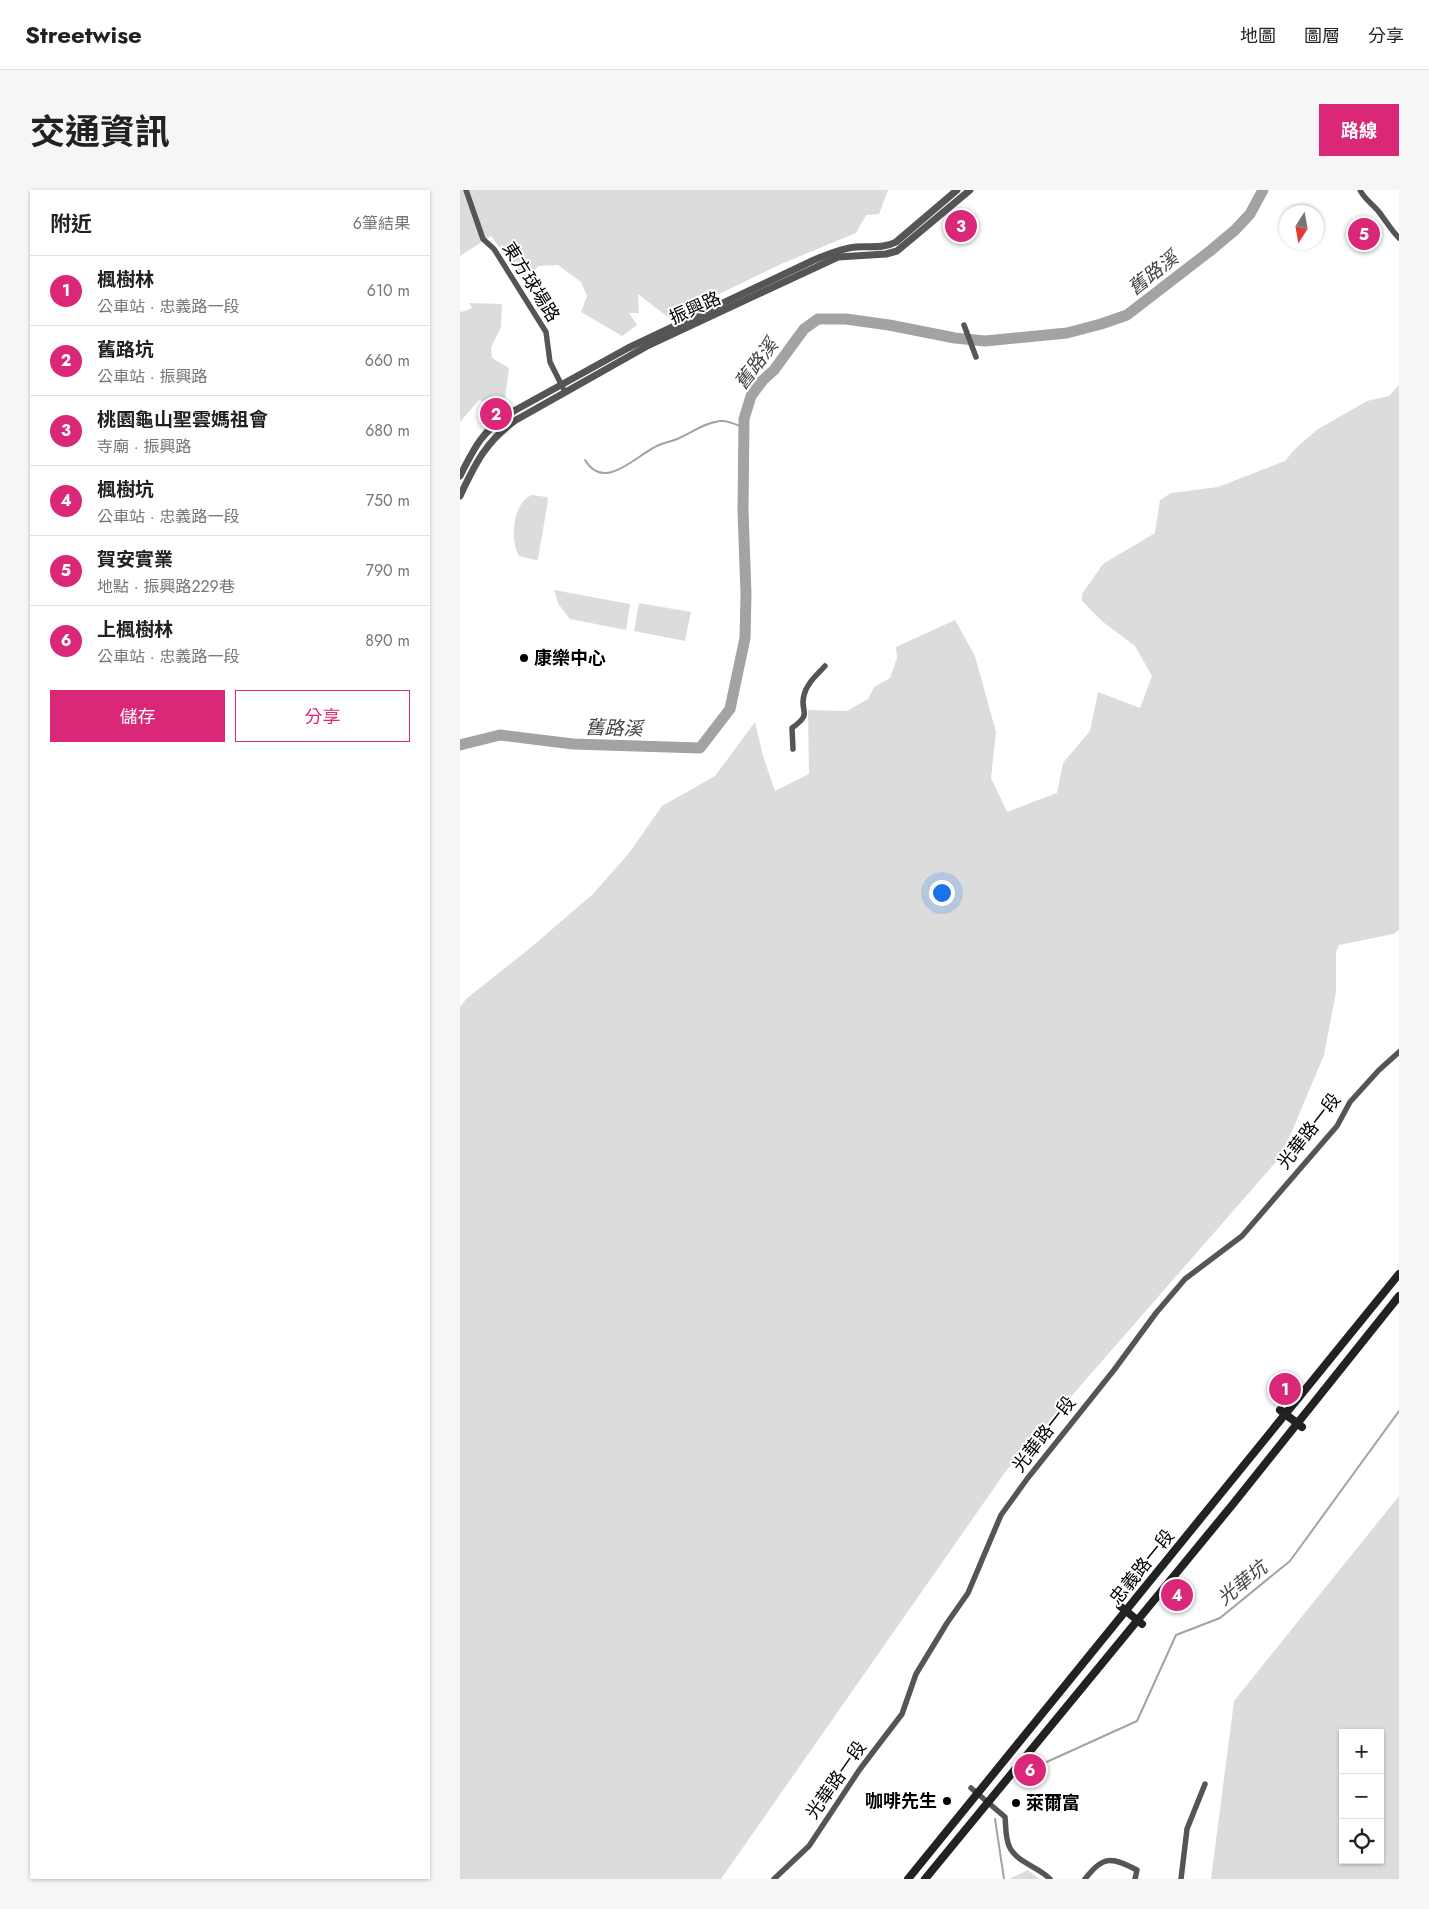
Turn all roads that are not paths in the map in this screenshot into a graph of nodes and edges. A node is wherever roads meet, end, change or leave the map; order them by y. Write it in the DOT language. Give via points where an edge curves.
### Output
graph roads {
  1 [pos="466,190"];
  2 [pos="957,190"];
  3 [pos="970,190"];
  4 [pos="1360,190"];
  5 [pos="1399,238"];
  6 [pos="964,325"];
  7 [pos="976,357"];
  8 [pos="563,389"];
  9 [pos="460,476"];
  10 [pos="460,496"];
  11 [pos="825,666"];
  12 [pos="793,750"];
  13 [pos="1399,1052"];
  14 [pos="1399,1274"];
  15 [pos="1399,1296"];
  16 [pos="1283,1412"];
  17 [pos="1299,1425"];
  18 [pos="1123,1608"];
  19 [pos="1140,1622"];
  20 [pos="1205,1784"];
  21 [pos="974,1790"];
  22 [pos="990,1802"];
  23 [pos="774,1879"];
  24 [pos="908,1879"];
  25 [pos="925,1879"];
  26 [pos="1050,1879"];
  27 [pos="1085,1879"];
  28 [pos="1135,1879"];
  29 [pos="1181,1879"];
  1 -- 8 [label="street, 東方球場路" via="484,239 494,249 546,332 550,362"];
  2 -- 8 [label="street, 振興路" via="896,242 882,247 838,250 814,260 628,348"];
  3 -- 8 [label="street, 振興路" via="897,251 838,257"];
  4 -- 5 [label="street"];
  6 -- 7 [label="street"];
  8 -- 9 [label="street, 振興路" via="498,421 476,444"];
  8 -- 10 [label="street, 振興路" via="500,431 477,462"];
  11 -- 12 [label="street" via="809,684 804,696 805,715 792,728"];
  13 -- 23 [label="street, 光華路一段" via="1350,1102 1337,1126 1242,1236 1185,1279 1027,1479 1001,1515 968,1593 916,1674 902,1714 860,1769 809,1846"];
  14 -- 16 [label="main road, 忠義路一段"];
  15 -- 17 [label="main road, 忠義路一段"];
  16 -- 17 [label="main road"];
  16 -- 18 [label="main road, 忠義路一段"];
  17 -- 19 [label="main road, 忠義路一段"];
  18 -- 19 [label="main road"];
  18 -- 21 [label="main road, 忠義路一段"];
  19 -- 22 [label="main road, 忠義路一段"];
  20 -- 29 [label="street" via="1187,1829"];
  21 -- 22 [label="street"];
  21 -- 24 [label="main road, 忠義路一段"];
  22 -- 25 [label="main road, 忠義路一段"];
  22 -- 26 [label="street" via="1005,1817 1008,1840 1014,1854"];
  27 -- 28 [label="street" via="1099,1863 1115,1860 1137,1870"];
}
